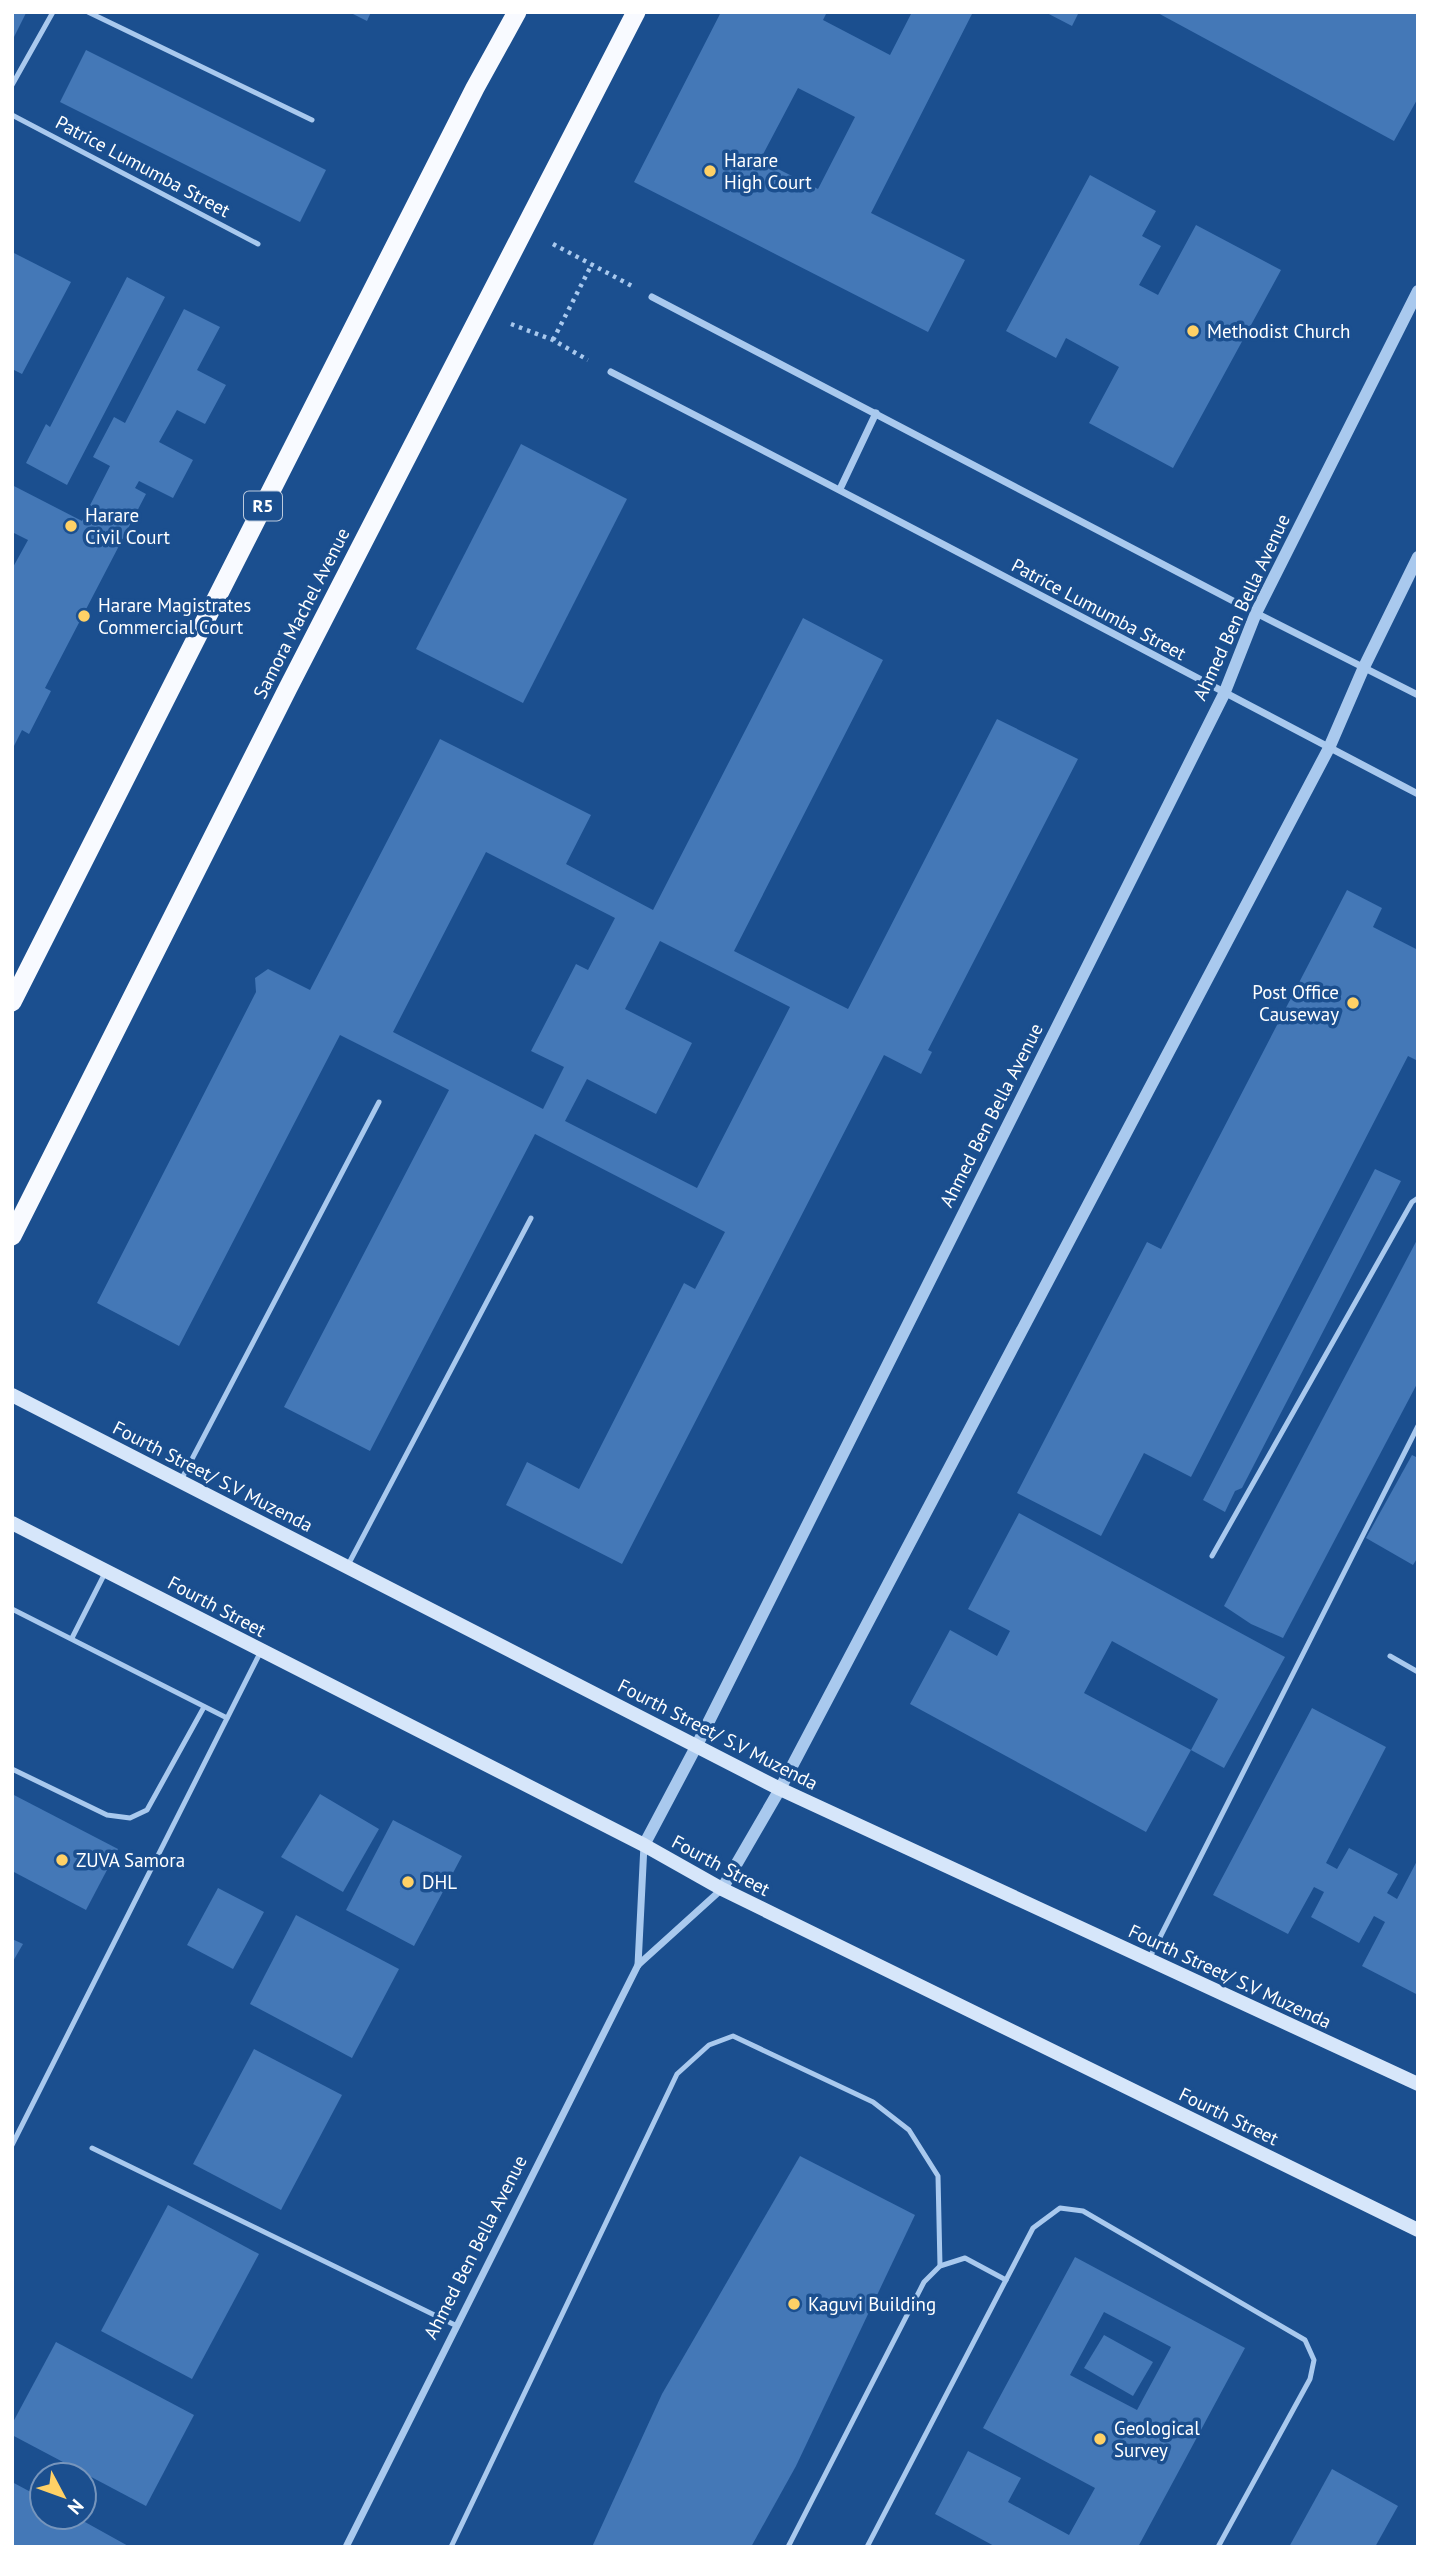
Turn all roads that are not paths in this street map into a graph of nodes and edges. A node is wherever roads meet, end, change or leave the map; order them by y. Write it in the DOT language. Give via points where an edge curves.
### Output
graph roads {
  1 [pos="53,12"];
  2 [pos="88,12"];
  3 [pos="517,12"];
  4 [pos="636,12"];
  5 [pos="12,85"];
  6 [pos="12,115"];
  7 [pos="312,120"];
  8 [pos="258,244"];
  9 [pos="1418,291"];
  10 [pos="652,297"];
  11 [pos="611,372"];
  12 [pos="876,413"];
  13 [pos="840,489"];
  14 [pos="1418,557"];
  15 [pos="1256,613"];
  16 [pos="1364,667"];
  17 [pos="1224,694"];
  18 [pos="1418,695"];
  19 [pos="1329,748"];
  20 [pos="1418,794"];
  21 [pos="12,1002"];
  22 [pos="379,1102"];
  23 [pos="1418,1198"];
  24 [pos="531,1217"];
  25 [pos="12,1236"];
  26 [pos="12,1395"];
  27 [pos="1418,1426"];
  28 [pos="180,1481"];
  29 [pos="12,1523"];
  30 [pos="1212,1556"];
  31 [pos="347,1567"];
  32 [pos="107,1570"];
  33 [pos="12,1609"];
  34 [pos="72,1639"];
  35 [pos="261,1651"];
  36 [pos="1390,1656"];
  37 [pos="1418,1672"];
  38 [pos="204,1707"];
  39 [pos="228,1718"];
  40 [pos="697,1745"];
  41 [pos="12,1769"];
  42 [pos="780,1788"];
  43 [pos="643,1845"];
  44 [pos="722,1889"];
  45 [pos="1149,1959"];
  46 [pos="638,1965"];
  47 [pos="1418,2084"];
  48 [pos="12,2145"];
  49 [pos="92,2148"];
  50 [pos="1418,2230"];
  51 [pos="940,2266"];
  52 [pos="1006,2280"];
  53 [pos="457,2326"];
  54 [pos="346,2547"];
  55 [pos="452,2547"];
  56 [pos="788,2547"];
  57 [pos="867,2547"];
  58 [pos="1218,2547"];
  1 -- 5 [label="lane"];
  2 -- 7 [label="lane"];
  3 -- 21 [label="highway, R5"];
  4 -- 25 [label="highway, Samora Machel Avenue"];
  6 -- 8 [label="lane, Patrice Lumumba Street"];
  9 -- 15 [label="street, Ahmed Ben Bella Avenue"];
  10 -- 12 [label="street"];
  11 -- 13 [label="street, Patrice Lumumba Street"];
  12 -- 13 [label="street"];
  12 -- 15 [label="street"];
  13 -- 17 [label="street, Patrice Lumumba Street"];
  14 -- 16 [label="street, Ahmed Ben Bella Avenue"];
  15 -- 16 [label="street"];
  15 -- 17 [label="street, Ahmed Ben Bella Avenue"];
  16 -- 18 [label="street"];
  16 -- 19 [label="street, Ahmed Ben Bella Avenue"];
  17 -- 19 [label="street, Patrice Lumumba Street"];
  17 -- 40 [label="street, Ahmed Ben Bella Avenue"];
  19 -- 20 [label="street, Patrice Lumumba Street"];
  19 -- 42 [label="street, Ahmed Ben Bella Avenue"];
  22 -- 28 [label="lane"];
  23 -- 30 [label="lane"];
  24 -- 31 [label="lane"];
  26 -- 28 [label="main road, Fourth Street/ S.V Muzenda"];
  27 -- 45 [label="lane"];
  28 -- 31 [label="main road, Fourth Street/ S.V Muzenda"];
  29 -- 32 [label="main road, Fourth Street"];
  31 -- 40 [label="main road, Fourth Street/ S.V Muzenda"];
  32 -- 34 [label="lane"];
  32 -- 35 [label="main road, Fourth Street"];
  33 -- 34 [label="lane"];
  34 -- 38 [label="lane"];
  35 -- 39 [label="lane"];
  35 -- 43 [label="main road, Fourth Street"];
  36 -- 37 [label="lane"];
  38 -- 39 [label="lane"];
  38 -- 41 [label="lane" via="148,1810 130,1818 107,1815"];
  39 -- 48 [label="lane"];
  40 -- 42 [label="main road, Fourth Street/ S.V Muzenda"];
  40 -- 43 [label="street, Ahmed Ben Bella Avenue"];
  42 -- 44 [label="street, Ahmed Ben Bella Avenue"];
  42 -- 45 [label="main road, Fourth Street/ S.V Muzenda"];
  43 -- 44 [label="main road, Fourth Street"];
  43 -- 46 [label="street, Ahmed Ben Bella Avenue"];
  44 -- 46 [label="street, Ahmed Ben Bella Avenue"];
  44 -- 50 [label="main road, Fourth Street"];
  45 -- 47 [label="main road, Fourth Street/ S.V Muzenda"];
  46 -- 53 [label="street, Ahmed Ben Bella Avenue"];
  49 -- 53 [label="lane"];
  51 -- 52 [label="lane" via="965,2258"];
  51 -- 55 [label="lane" via="938,2176 909,2130 873,2102 733,2035 709,2045 677,2074"];
  51 -- 56 [label="lane" via="924,2282"];
  52 -- 57 [label="lane"];
  52 -- 58 [label="lane" via="1033,2228 1060,2208 1083,2211 1305,2340 1314,2360 1310,2379"];
  53 -- 54 [label="street, Ahmed Ben Bella Avenue"];
}
